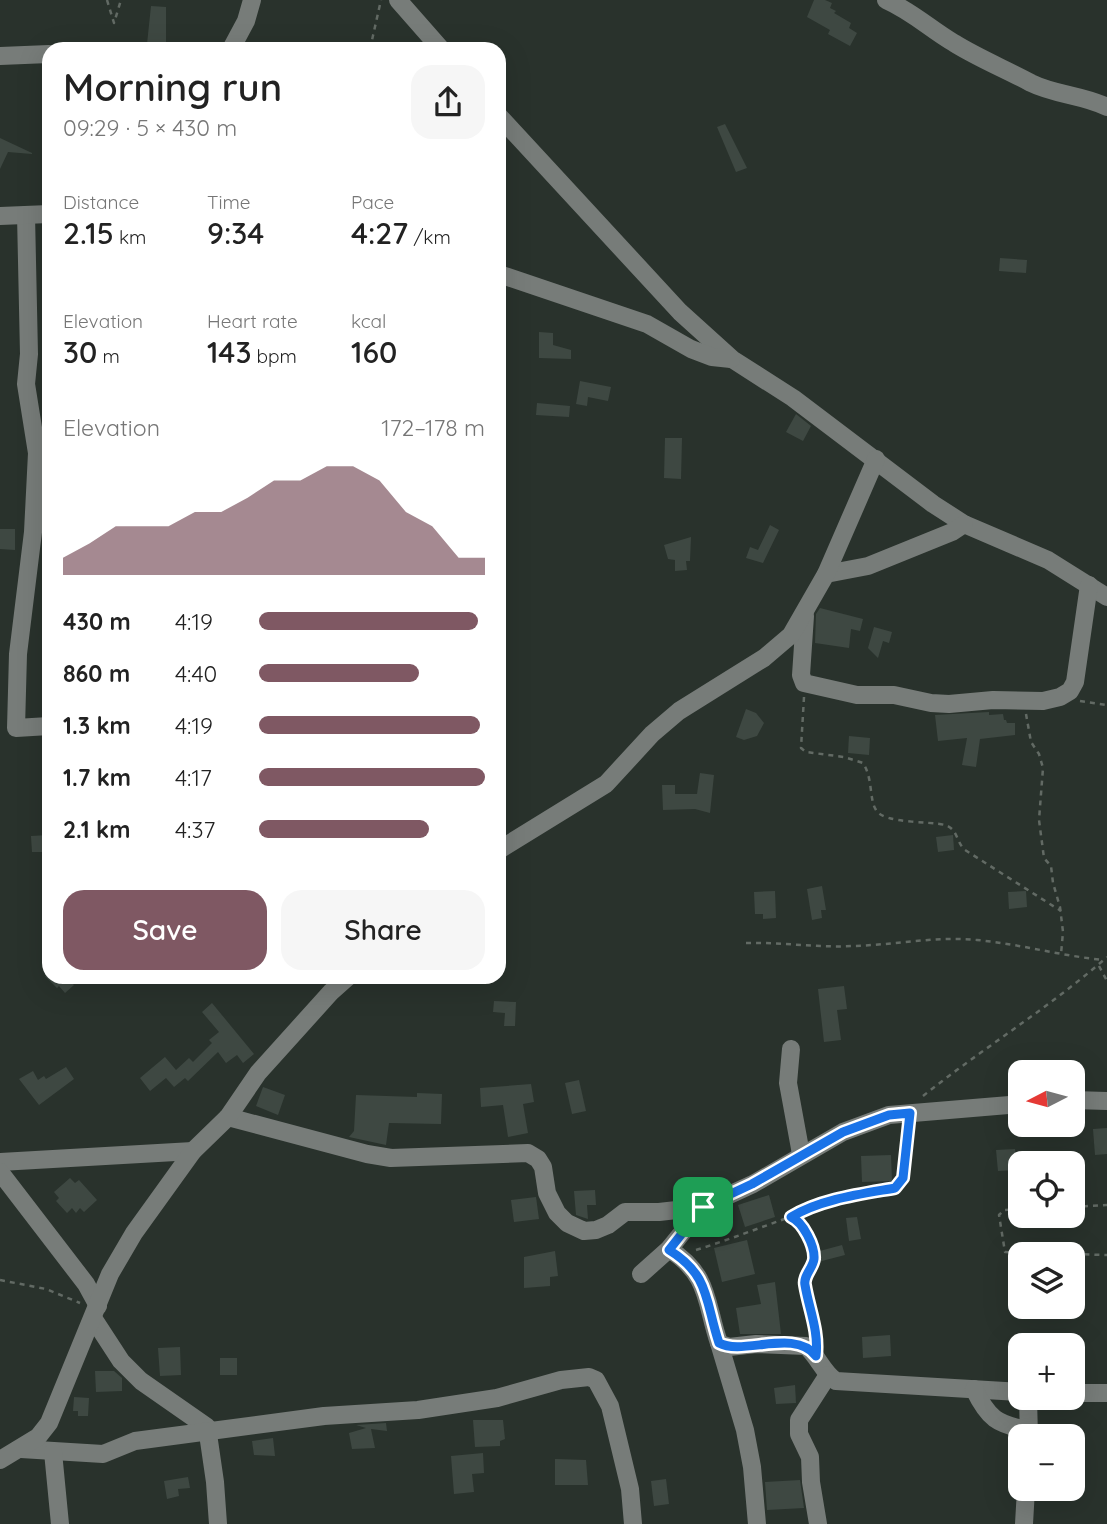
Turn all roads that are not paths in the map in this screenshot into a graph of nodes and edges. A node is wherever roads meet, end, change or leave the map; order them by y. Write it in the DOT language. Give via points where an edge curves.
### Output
graph roads {
  1 [pos="252,0"];
  2 [pos="398,0"];
  3 [pos="886,0"];
  4 [pos="235,42"];
  5 [pos="435,42"];
  6 [pos="42,54"];
  7 [pos="0,56"];
  8 [pos="1107,107"];
  9 [pos="506,124"];
  10 [pos="42,214"];
  11 [pos="26,215"];
  12 [pos="0,216"];
  13 [pos="506,276"];
  14 [pos="732,359"];
  15 [pos="876,459"];
  16 [pos="964,524"];
  17 [pos="826,574"];
  18 [pos="1089,585"];
  19 [pos="1107,597"];
  20 [pos="805,613"];
  21 [pos="42,727"];
  22 [pos="506,846"];
  23 [pos="341,984"];
  24 [pos="791,1049"];
  25 [pos="1085,1100"];
  26 [pos="1107,1101"];
  27 [pos="1008,1105"];
  28 [pos="228,1117"];
  29 [pos="193,1151"];
  30 [pos="801,1154"];
  31 [pos="0,1162"];
  32 [pos="0,1172"];
  33 [pos="703,1207"];
  34 [pos="675,1253"];
  35 [pos="641,1274"];
  36 [pos="96,1312"];
  37 [pos="719,1343"];
  38 [pos="828,1376"];
  39 [pos="974,1389"];
  40 [pos="1008,1391"];
  41 [pos="1085,1393"];
  42 [pos="1107,1393"];
  43 [pos="1008,1425"];
  44 [pos="208,1431"];
  45 [pos="53,1452"];
  46 [pos="7,1453"];
  47 [pos="1025,1501"];
  48 [pos="60,1524"];
  49 [pos="218,1524"];
  50 [pos="633,1524"];
  51 [pos="757,1524"];
  52 [pos="818,1524"];
  53 [pos="1024,1524"];
  1 -- 4 [label="street"];
  2 -- 5 [label="street"];
  3 -- 8 [label="street" via="1033,84"];
  6 -- 7 [label="street"];
  9 -- 14 [label="street" via="670,303"];
  10 -- 11 [label="street"];
  11 -- 12 [label="street"];
  11 -- 21 [label="street" via="26,384 37,453 18,654 16,729"];
  13 -- 14 [label="street" via="647,324 712,357"];
  14 -- 15 [label="street"];
  15 -- 16 [label="street"];
  15 -- 17 [label="street"];
  16 -- 17 [label="street" via="868,566"];
  16 -- 18 [label="street" via="1048,560"];
  17 -- 20 [label="street"];
  18 -- 19 [label="street"];
  18 -- 20 [label="street" via="1075,682 1060,697 1043,701 931,703 894,695 857,695 804,683"];
  20 -- 22 [label="street" via="781,645 679,711 606,784"];
  23 -- 28 [label="street" via="265,1064"];
  24 -- 30 [label="street" via="788,1083"];
  25 -- 26 [label="street"];
  27 -- 30 [label="street" via="873,1120"];
  28 -- 29 [label="street"];
  28 -- 33 [label="street" via="391,1158 528,1153 543,1167 547,1193 557,1213 584,1231 608,1226 625,1212"];
  29 -- 31 [label="street"];
  29 -- 36 [label="street" via="134,1233 110,1274"];
  30 -- 33 [label="street"];
  32 -- 36 [label="street" via="86,1284"];
  33 -- 34 [label="street"];
  34 -- 35 [label="street"];
  34 -- 37 [label="street" via="704,1287"];
  36 -- 44 [label="street" via="121,1360 141,1381"];
  36 -- 46 [label="street" via="49,1423 38,1437"];
  37 -- 38 [label="street" via="729,1347 806,1346"];
  37 -- 51 [label="street" via="745,1430"];
  38 -- 39 [label="street" via="841,1381"];
  38 -- 52 [label="street" via="798,1427 810,1457"];
  39 -- 40 [label="street"];
  39 -- 43 [label="street" via="995,1420"];
  41 -- 42 [label="street"];
  44 -- 45 [label="street" via="135,1441 103,1454"];
  44 -- 49 [label="street"];
  44 -- 50 [label="street" via="418,1410 589,1377 596,1380 610,1406 630,1489"];
  45 -- 46 [label="street"];
  45 -- 48 [label="street"];
  47 -- 53 [label="street"];
}
